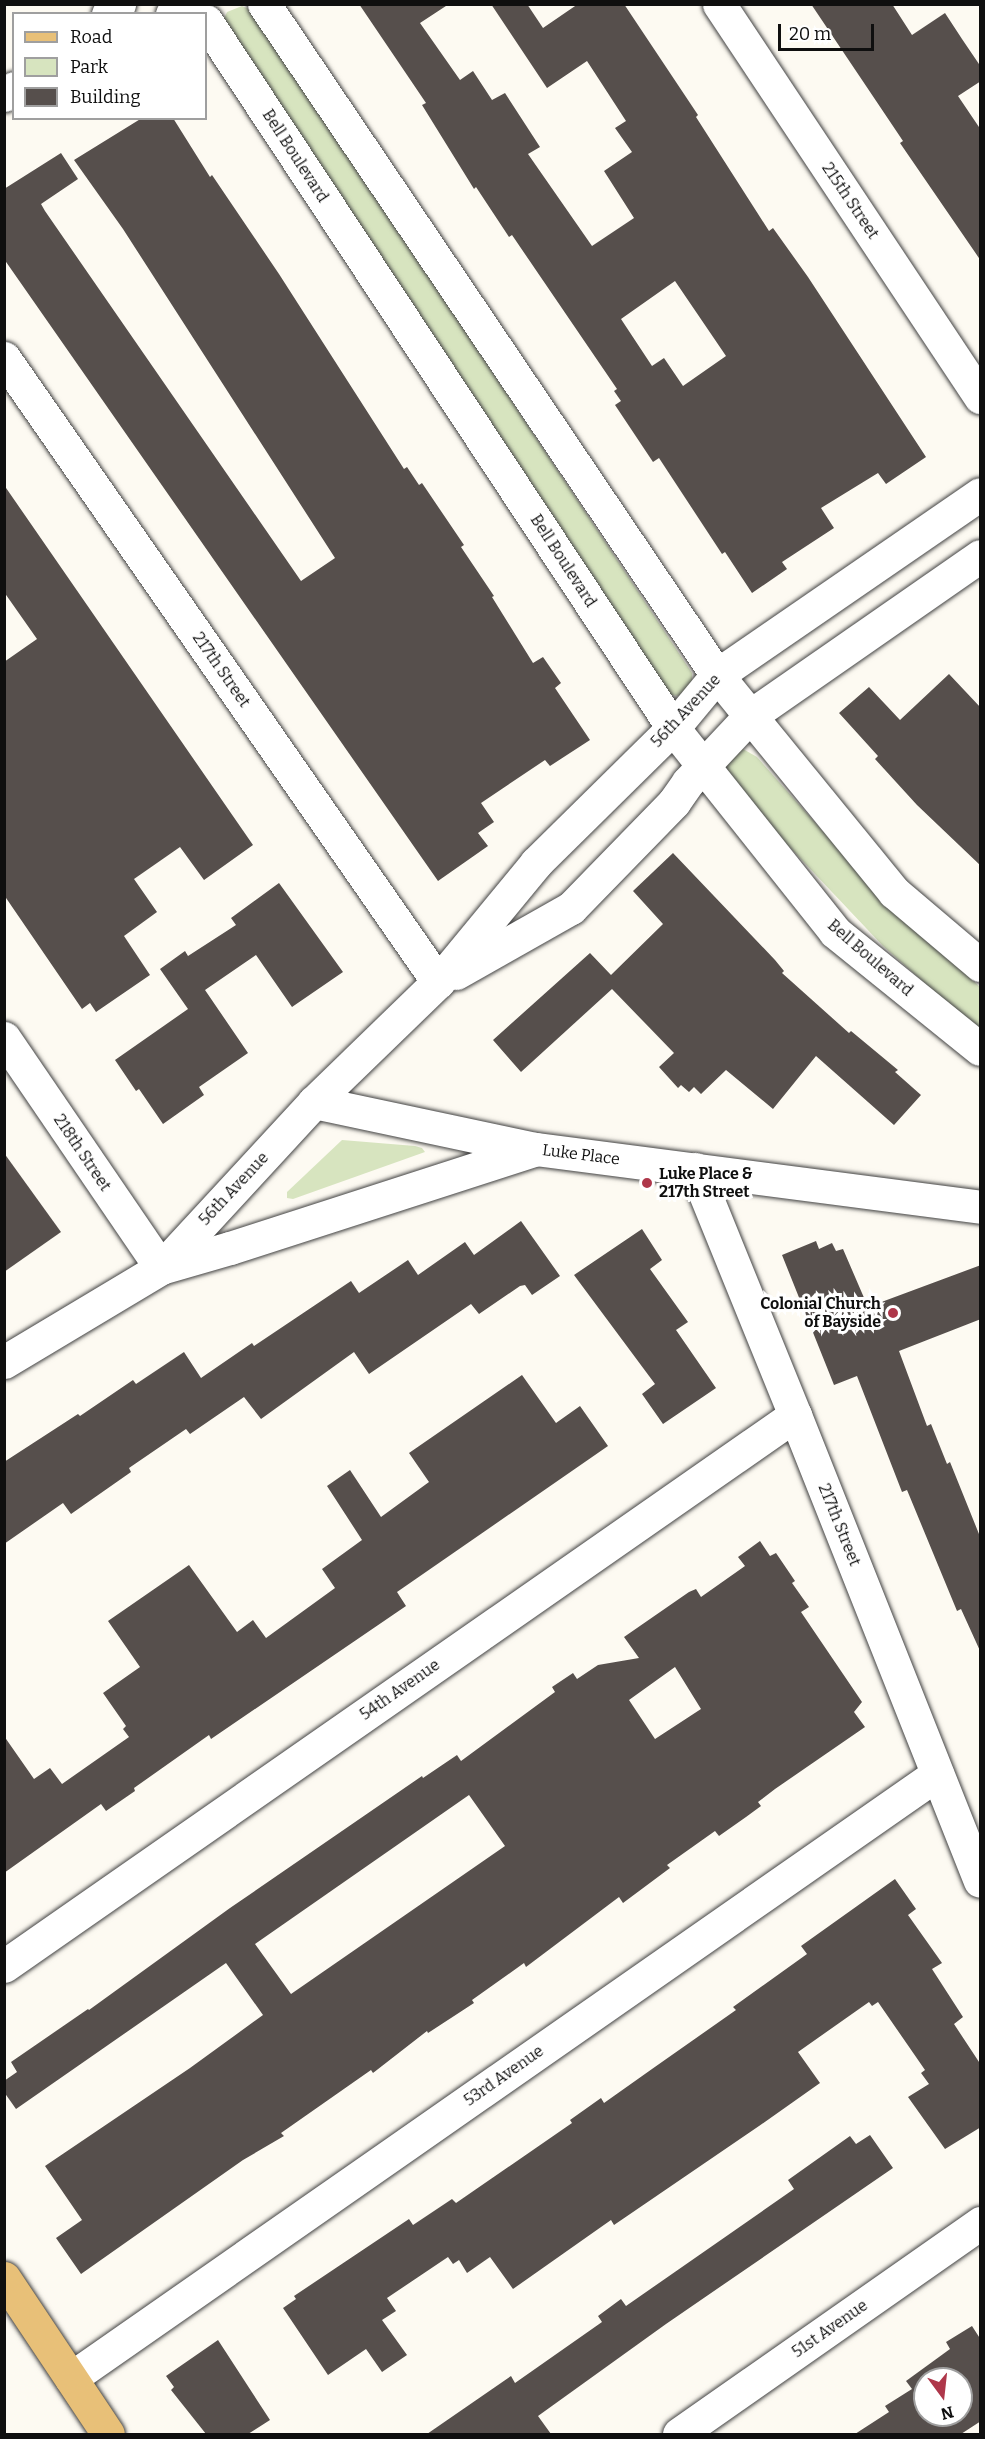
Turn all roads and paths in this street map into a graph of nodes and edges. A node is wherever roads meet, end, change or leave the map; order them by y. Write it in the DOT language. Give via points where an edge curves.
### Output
graph roads {
  1 [pos="264,4"];
  2 [pos="719,4"];
  3 [pos="207,23"];
  4 [pos="4,358"];
  5 [pos="981,397"];
  6 [pos="981,494"];
  7 [pos="981,556"];
  8 [pos="717,675"];
  9 [pos="750,716"];
  10 [pos="673,728"];
  11 [pos="703,766"];
  12 [pos="981,965"];
  13 [pos="438,982"];
  14 [pos="4,1038"];
  15 [pos="981,1049"];
  16 [pos="314,1102"];
  17 [pos="536,1149"];
  18 [pos="694,1170"];
  19 [pos="981,1207"];
  20 [pos="160,1268"];
  21 [pos="4,1362"];
  22 [pos="795,1415"];
  23 [pos="937,1774"];
  24 [pos="981,1881"];
  25 [pos="4,1966"];
  26 [pos="981,2223"];
  27 [pos="4,2278"];
  28 [pos="70,2378"];
  29 [pos="108,2434"];
  30 [pos="679,2434"];
  1 -- 8 [label="street"];
  2 -- 5 [label="street, 215th Street"];
  3 -- 10 [label="street, Bell Boulevard"];
  4 -- 13 [label="street, 217th Street"];
  6 -- 8 [label="street, 56th Avenue"];
  7 -- 9 [label="street, 56th Avenue"];
  8 -- 9 [label="street"];
  8 -- 10 [label="street, 56th Avenue"];
  9 -- 11 [label="street, 56th Avenue"];
  9 -- 12 [label="street" via="894,892"];
  10 -- 11 [label="street, Bell Boulevard"];
  10 -- 13 [label="street, 56th Avenue" via="537,863"];
  11 -- 13 [label="street, 56th Avenue" via="674,802 571,908"];
  11 -- 15 [label="street, Bell Boulevard" via="835,932"];
  13 -- 16 [label="street, 56th Avenue"];
  14 -- 20 [label="street, 218th Street"];
  16 -- 17 [label="street"];
  16 -- 20 [label="street, 56th Avenue"];
  17 -- 18 [label="street, Luke Place"];
  17 -- 20 [label="street, Luke Place"];
  18 -- 19 [label="street, Luke Place"];
  18 -- 22 [label="street, 217th Street"];
  20 -- 21 [label="street, 56th Avenue"];
  22 -- 23 [label="street, 217th Street"];
  22 -- 25 [label="street, 54th Avenue"];
  23 -- 24 [label="street, 217th Street"];
  23 -- 28 [label="street, 53rd Avenue"];
  26 -- 30 [label="street, 51st Avenue"];
  27 -- 28 [label="main road"];
  28 -- 29 [label="main road"];
}
